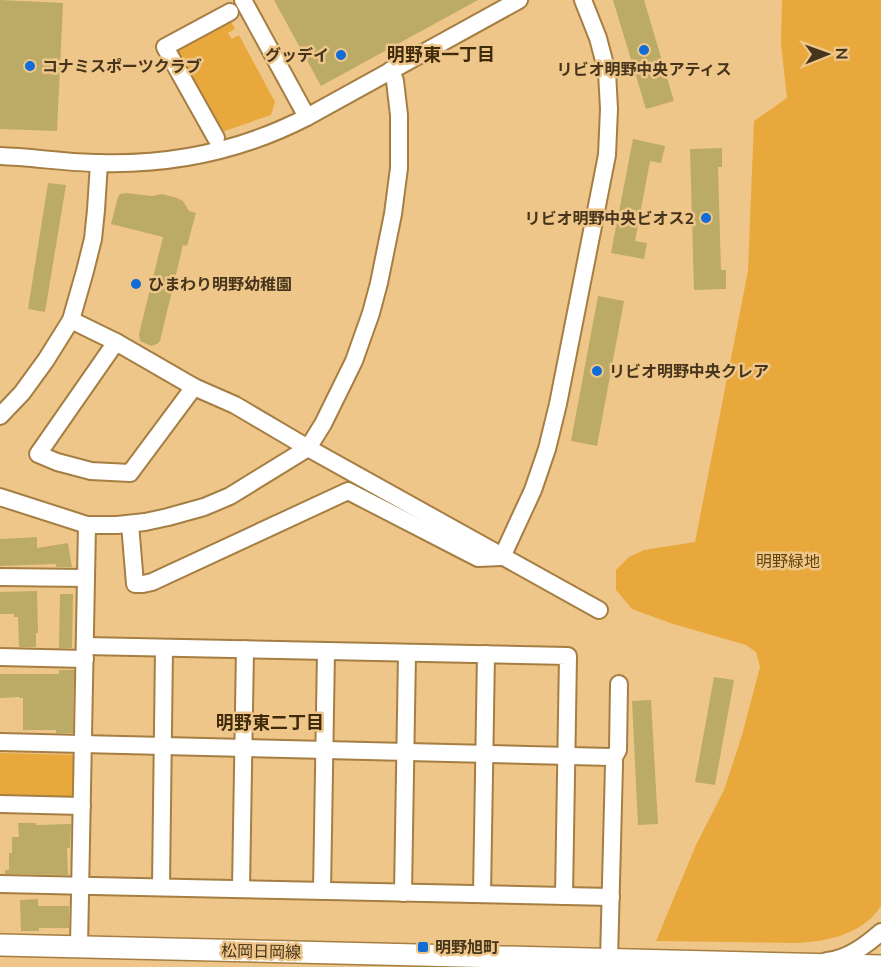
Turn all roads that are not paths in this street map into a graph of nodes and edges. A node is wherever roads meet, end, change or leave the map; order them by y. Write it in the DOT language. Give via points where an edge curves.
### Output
graph roads {
  1 [pos="243,0"];
  2 [pos="519,0"];
  3 [pos="583,0"];
  4 [pos="230,12"];
  5 [pos="391,70"];
  6 [pos="307,117"];
  7 [pos="216,138"];
  8 [pos="0,156"];
  9 [pos="99,164"];
  10 [pos="71,320"];
  11 [pos="116,342"];
  12 [pos="194,387"];
  13 [pos="0,416"];
  14 [pos="308,448"];
  15 [pos="0,497"];
  16 [pos="130,524"];
  17 [pos="87,525"];
  18 [pos="502,557"];
  19 [pos="0,577"];
  20 [pos="86,578"];
  21 [pos="598,610"];
  22 [pos="164,648"];
  23 [pos="245,649"];
  24 [pos="326,651"];
  25 [pos="85,653"];
  26 [pos="407,653"];
  27 [pos="486,654"];
  28 [pos="0,657"];
  29 [pos="619,684"];
  30 [pos="0,742"];
  31 [pos="83,744"];
  32 [pos="163,745"];
  33 [pos="243,747"];
  34 [pos="325,749"];
  35 [pos="406,751"];
  36 [pos="484,753"];
  37 [pos="566,755"];
  38 [pos="614,759"];
  39 [pos="0,804"];
  40 [pos="82,806"];
  41 [pos="0,884"];
  42 [pos="81,885"];
  43 [pos="161,887"];
  44 [pos="241,889"];
  45 [pos="322,891"];
  46 [pos="403,893"];
  47 [pos="482,894"];
  48 [pos="564,896"];
  49 [pos="611,897"];
  50 [pos="881,932"];
  51 [pos="0,945"];
  52 [pos="79,947"];
  53 [pos="609,960"];
  54 [pos="461,962"];
  55 [pos="805,964"];
  56 [pos="745,965"];
  57 [pos="881,966"];
  1 -- 6 [label="street"];
  2 -- 5 [label="street"];
  3 -- 18 [label="street" via="607,72 606,155 547,449"];
  4 -- 7 [label="street" via="165,47"];
  5 -- 6 [label="street"];
  5 -- 14 [label="street" via="399,115 399,168 379,283 354,360"];
  6 -- 9 [label="street" via="256,139 205,154"];
  8 -- 9 [label="street"];
  9 -- 10 [label="street" via="93,239"];
  10 -- 11 [label="street"];
  10 -- 13 [label="street" via="22,393"];
  11 -- 12 [label="street"];
  11 -- 12 [label="street" via="38,454 91,471 130,473"];
  12 -- 14 [label="street" via="235,405"];
  14 -- 16 [label="street" via="230,496 204,507"];
  14 -- 18 [label="street"];
  15 -- 17 [label="street"];
  16 -- 17 [label="street"];
  16 -- 18 [label="street" via="135,584 152,582 348,491 478,558"];
  17 -- 20 [label="street"];
  18 -- 21 [label="street"];
  19 -- 20 [label="street"];
  20 -- 25 [label="street"];
  22 -- 23 [label="street"];
  22 -- 25 [label="street"];
  22 -- 32 [label="street"];
  23 -- 24 [label="street"];
  23 -- 33 [label="street"];
  24 -- 26 [label="street"];
  24 -- 34 [label="street"];
  25 -- 28 [label="street"];
  25 -- 31 [label="street"];
  26 -- 27 [label="street"];
  26 -- 35 [label="street"];
  27 -- 36 [label="street"];
  27 -- 37 [label="street" via="568,656"];
  29 -- 38 [label="street" via="618,750"];
  30 -- 31 [label="street"];
  31 -- 32 [label="street"];
  31 -- 40 [label="street"];
  32 -- 33 [label="street"];
  32 -- 43 [label="street"];
  33 -- 34 [label="street"];
  33 -- 44 [label="street"];
  34 -- 35 [label="street"];
  34 -- 45 [label="street"];
  35 -- 36 [label="street"];
  35 -- 46 [label="street"];
  36 -- 37 [label="street"];
  36 -- 47 [label="street"];
  37 -- 38 [label="street"];
  37 -- 48 [label="street"];
  38 -- 49 [label="street"];
  39 -- 40 [label="street"];
  40 -- 42 [label="street"];
  41 -- 42 [label="street"];
  42 -- 43 [label="street"];
  42 -- 52 [label="street"];
  43 -- 44 [label="street"];
  44 -- 45 [label="street"];
  45 -- 46 [label="street"];
  46 -- 47 [label="street"];
  47 -- 48 [label="street"];
  48 -- 49 [label="street"];
  49 -- 53 [label="street"];
  50 -- 55 [label="street" via="853,952"];
  51 -- 52 [label="main road, 松岡日岡線"];
  52 -- 54 [label="main road, 松岡日岡線"];
  53 -- 54 [label="main road, 松岡日岡線"];
  53 -- 56 [label="main road, 松岡日岡線"];
  55 -- 56 [label="main road, 松岡日岡線"];
  55 -- 57 [label="main road, 松岡日岡線"];
}
